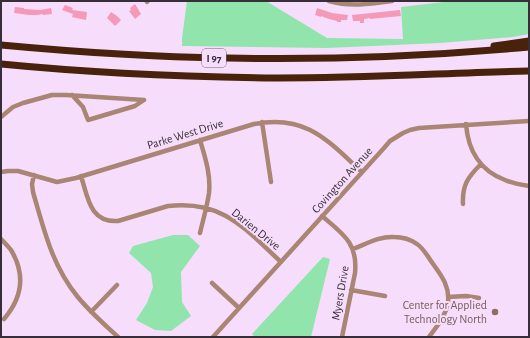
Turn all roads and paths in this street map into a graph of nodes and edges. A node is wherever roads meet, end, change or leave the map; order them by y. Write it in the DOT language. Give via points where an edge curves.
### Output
graph roads {
  1 [pos="329,1"];
  2 [pos="392,1"];
  3 [pos="376,2"];
  4 [pos="529,41"];
  5 [pos="1,45"];
  6 [pos="529,47"];
  7 [pos="427,55"];
  8 [pos="1,64"];
  9 [pos="529,67"];
  10 [pos="529,71"];
  11 [pos="427,74"];
  12 [pos="72,95"];
  13 [pos="3,111"];
  14 [pos="1,117"];
  15 [pos="529,121"];
  16 [pos="262,122"];
  17 [pos="466,124"];
  18 [pos="200,140"];
  19 [pos="481,164"];
  20 [pos="1,172"];
  21 [pos="362,172"];
  22 [pos="34,175"];
  23 [pos="82,176"];
  24 [pos="271,182"];
  25 [pos="529,186"];
  26 [pos="462,204"];
  27 [pos="206,208"];
  28 [pos="322,216"];
  29 [pos="200,233"];
  30 [pos="1,239"];
  31 [pos="353,249"];
  32 [pos="281,262"];
  33 [pos="212,283"];
  34 [pos="117,285"];
  35 [pos="351,290"];
  36 [pos="385,296"];
  37 [pos="448,296"];
  38 [pos="479,298"];
  39 [pos="239,308"];
  40 [pos="91,312"];
  41 [pos="4,319"];
  42 [pos="118,337"];
  43 [pos="214,337"];
  44 [pos="342,337"];
  45 [pos="429,337"];
  1 -- 3 [label="street" via="354,5"];
  2 -- 3 [label="street"];
  4 -- 7 [label="highway"];
  5 -- 7 [label="highway, I 97" via="112,54 227,58"];
  6 -- 7 [label="highway, I 97"];
  8 -- 11 [label="highway, I 97" via="111,73 226,77"];
  9 -- 11 [label="highway, I 97"];
  10 -- 11 [label="highway"];
  12 -- 12 [label="street" via="83,107 88,120 135,106 144,100"];
  12 -- 13 [label="street" via="52,95"];
  13 -- 14 [label="street"];
  15 -- 17 [label="street, Covington Avenue"];
  16 -- 18 [label="street, Parke West Drive"];
  16 -- 21 [label="street, Parke West Drive" via="290,123 308,128 325,138"];
  16 -- 24 [label="street"];
  17 -- 19 [label="street" via="473,153"];
  17 -- 21 [label="street, Covington Avenue" via="419,128 402,133 390,141"];
  18 -- 23 [label="street, Parke West Drive"];
  18 -- 27 [label="street" via="209,182"];
  19 -- 25 [label="street" via="499,178"];
  19 -- 26 [label="street" via="466,181"];
  20 -- 22 [label="street, Parke West Drive" via="8,170"];
  21 -- 28 [label="street, Covington Avenue"];
  22 -- 23 [label="street, Parke West Drive" via="57,182"];
  22 -- 40 [label="street" via="33,192 53,256 63,276"];
  23 -- 27 [label="street, Darien Drive" via="92,210 96,215 112,222 168,206"];
  27 -- 29 [label="street"];
  27 -- 32 [label="street, Darien Drive" via="236,222"];
  28 -- 31 [label="street, Myers Drive" via="337,229"];
  28 -- 32 [label="street, Covington Avenue"];
  30 -- 41 [label="street" via="10,249 20,273 19,293 15,304"];
  31 -- 35 [label="street, Myers Drive" via="356,264"];
  31 -- 37 [label="street" via="387,237 410,240 423,249 441,274 448,289"];
  32 -- 39 [label="street, Covington Avenue"];
  33 -- 39 [label="street"];
  34 -- 40 [label="street"];
  35 -- 36 [label="street"];
  35 -- 44 [label="street, Myers Drive"];
  37 -- 38 [label="street"];
  37 -- 45 [label="street" via="443,318"];
  39 -- 43 [label="street, Covington Avenue"];
  40 -- 42 [label="street"];
}
